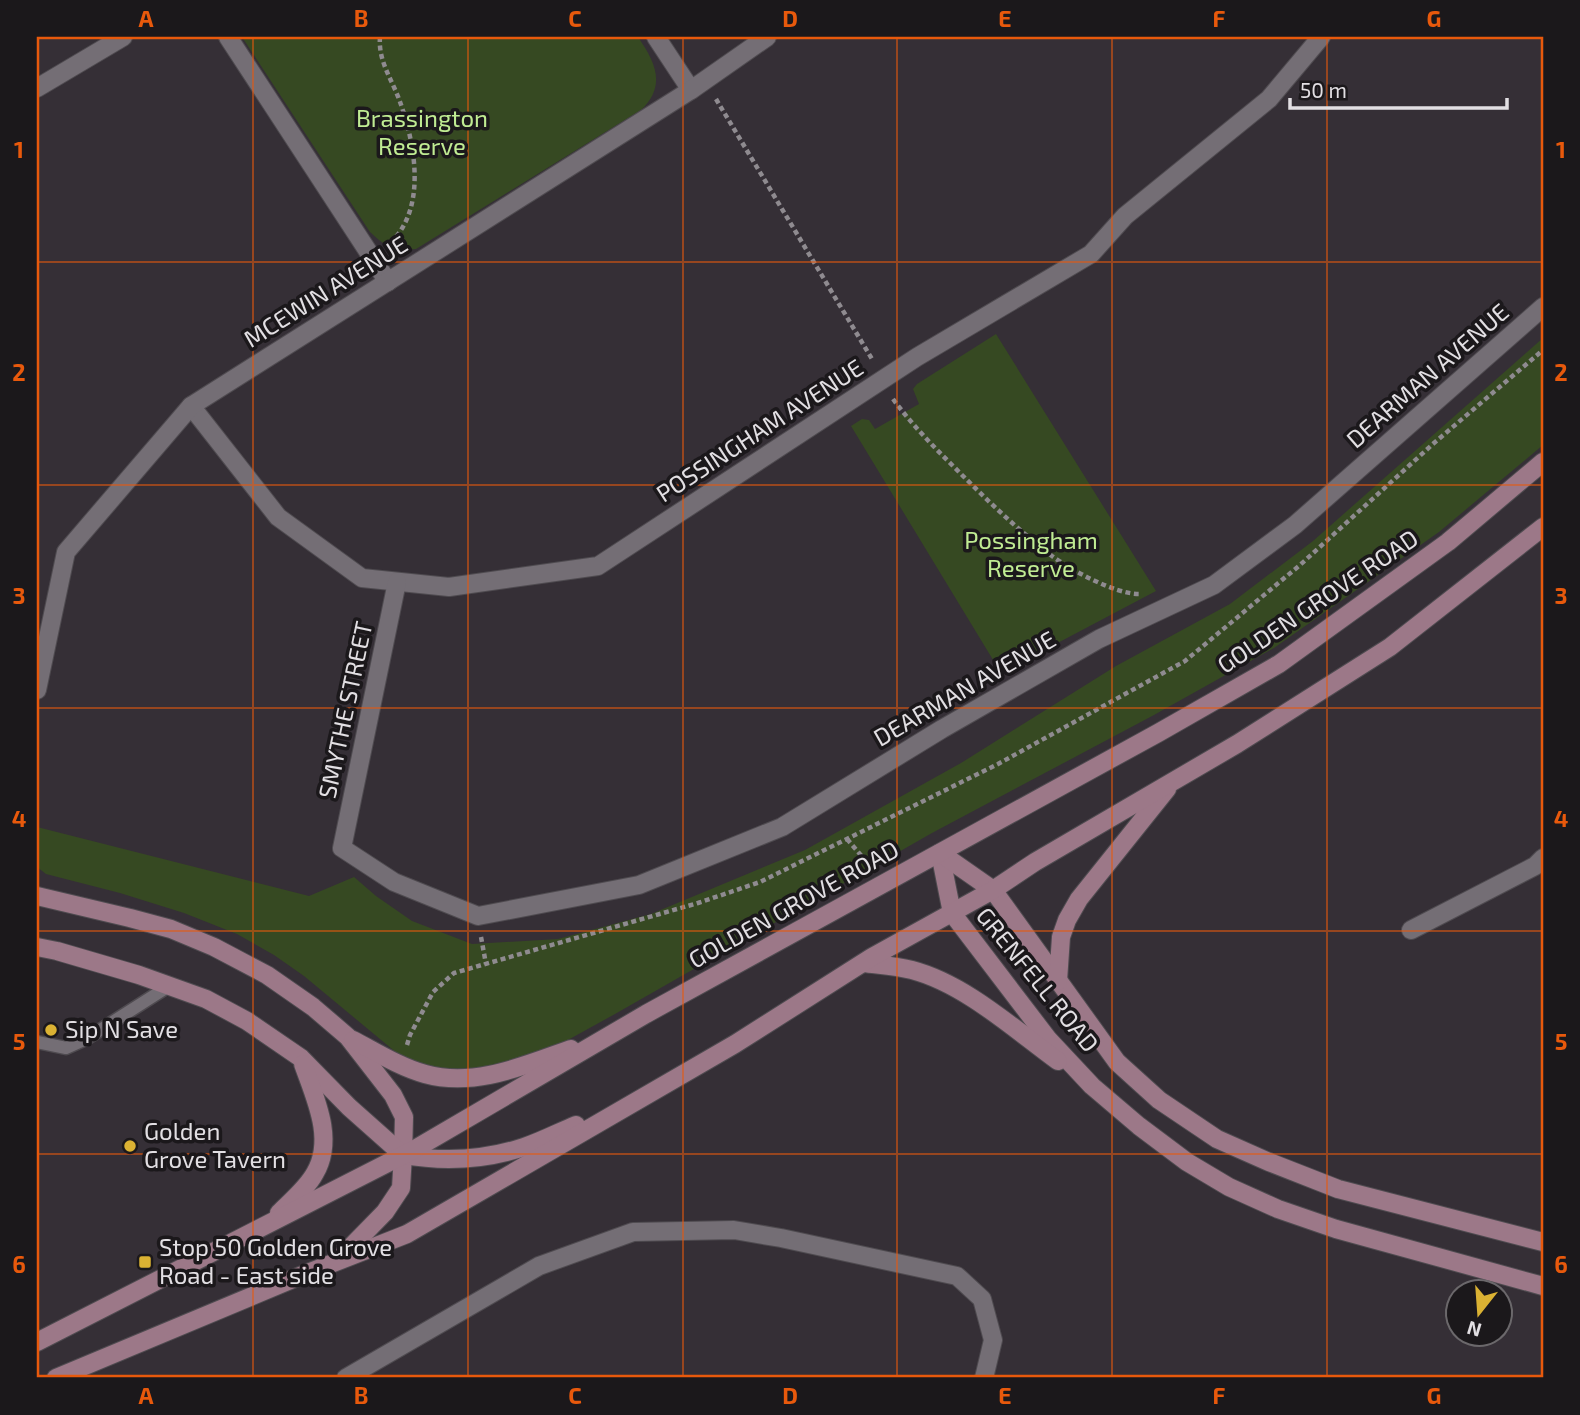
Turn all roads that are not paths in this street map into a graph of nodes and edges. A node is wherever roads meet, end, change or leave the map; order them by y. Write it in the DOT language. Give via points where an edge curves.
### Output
graph roads {
  1 [pos="123,37"];
  2 [pos="228,37"];
  3 [pos="656,37"];
  4 [pos="767,37"];
  5 [pos="1321,37"];
  6 [pos="698,85"];
  7 [pos="37,88"];
  8 [pos="388,282"];
  9 [pos="1543,307"];
  10 [pos="191,406"];
  11 [pos="1543,462"];
  12 [pos="1543,527"];
  13 [pos="397,582"];
  14 [pos="37,690"];
  15 [pos="1173,781"];
  16 [pos="342,848"];
  17 [pos="940,853"];
  18 [pos="1543,858"];
  19 [pos="993,890"];
  20 [pos="37,896"];
  21 [pos="952,913"];
  22 [pos="1411,930"];
  23 [pos="37,947"];
  24 [pos="864,963"];
  25 [pos="1058,981"];
  26 [pos="169,986"];
  27 [pos="607,1036"];
  28 [pos="348,1037"];
  29 [pos="37,1042"];
  30 [pos="301,1058"];
  31 [pos="1092,1086"];
  32 [pos="648,1094"];
  33 [pos="403,1155"];
  34 [pos="270,1223"];
  35 [pos="1543,1242"];
  36 [pos="336,1262"];
  37 [pos="1543,1286"];
  38 [pos="37,1342"];
  39 [pos="56,1378"];
  40 [pos="346,1378"];
  41 [pos="984,1378"];
  1 -- 7 [label="street"];
  2 -- 8 [label="street"];
  3 -- 6 [label="street"];
  4 -- 6 [label="street, MCEWIN AVENUE"];
  5 -- 13 [label="street, POSSINGHAM AVENUE" via="1269,99 1125,216 1091,254 929,350 598,566 449,587"];
  6 -- 8 [label="street, MCEWIN AVENUE"];
  8 -- 10 [label="street, MCEWIN AVENUE"];
  9 -- 16 [label="street, DEARMAN AVENUE" via="1294,525 1214,585 1099,639 782,827 639,885 478,916 394,882"];
  10 -- 13 [label="street, POSSINGHAM AVENUE" via="278,517 362,578"];
  10 -- 14 [label="street, MCEWIN AVENUE" via="66,552"];
  11 -- 17 [label="main road, GOLDEN GROVE ROAD" via="1448,542 1279,664"];
  12 -- 15 [label="main road" via="1391,647"];
  13 -- 16 [label="street, SMYTHE STREET"];
  15 -- 19 [label="main road"];
  15 -- 25 [label="main road" via="1073,909 1061,937"];
  17 -- 19 [label="main road, GRENFELL ROAD"];
  17 -- 21 [label="main road, GRENFELL ROAD"];
  17 -- 27 [label="main road, GOLDEN GROVE ROAD"];
  18 -- 22 [label="street"];
  19 -- 21 [label="main road"];
  19 -- 25 [label="main road, GRENFELL ROAD"];
  20 -- 28 [label="main road" via="171,929 214,947 267,975"];
  21 -- 24 [label="main road"];
  21 -- 31 [label="main road, GRENFELL ROAD" via="1048,1039"];
  23 -- 26 [label="main road"];
  24 -- 31 [label="main road" via="912,970 953,987"];
  24 -- 32 [label="main road"];
  25 -- 35 [label="main road, GRENFELL ROAD" via="1117,1062 1159,1100 1217,1139 1338,1189"];
  26 -- 29 [label="lane" via="86,1040 66,1048"];
  26 -- 30 [label="main road" via="247,1020"];
  27 -- 28 [label="main road" via="501,1073 448,1078 401,1065"];
  27 -- 33 [label="main road, GOLDEN GROVE ROAD"];
  28 -- 33 [label="main road" via="404,1116"];
  30 -- 33 [label="main road"];
  30 -- 34 [label="main road" via="322,1123 322,1160 314,1176"];
  31 -- 37 [label="main road, GRENFELL ROAD" via="1187,1162 1278,1209"];
  32 -- 33 [label="main road" via="493,1156 425,1159"];
  32 -- 36 [label="main road" via="407,1234"];
  33 -- 34 [label="main road, GOLDEN GROVE ROAD"];
  33 -- 36 [label="main road" via="401,1188 385,1212"];
  34 -- 38 [label="main road, GOLDEN GROVE ROAD"];
  36 -- 39 [label="main road"];
  40 -- 41 [label="street" via="539,1266 634,1232 734,1230 957,1276 982,1299 993,1340"];
}
